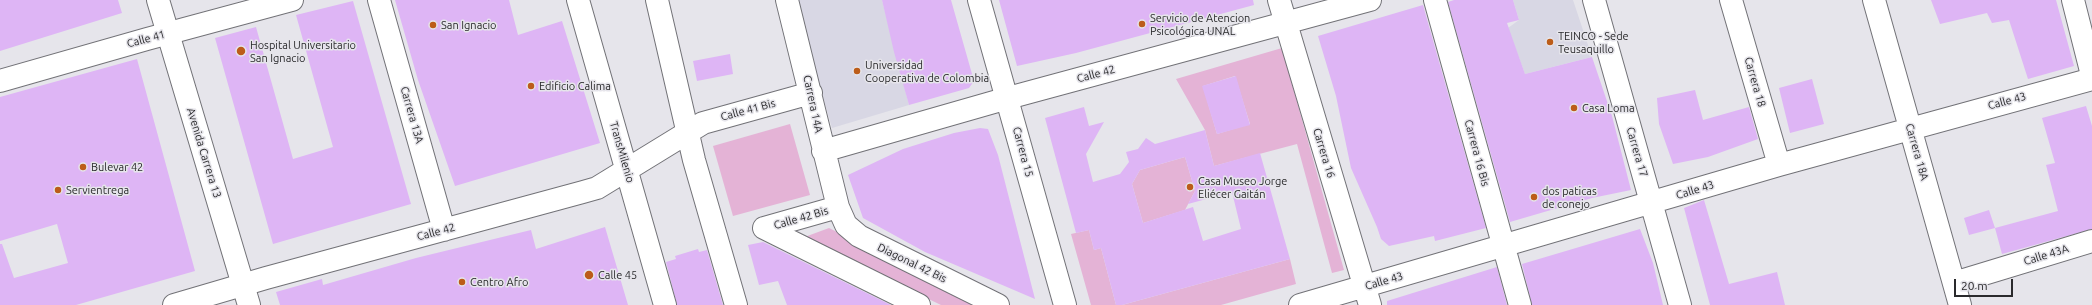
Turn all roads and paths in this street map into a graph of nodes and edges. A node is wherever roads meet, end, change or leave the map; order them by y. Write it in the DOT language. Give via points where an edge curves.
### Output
graph roads {
  1 [pos="158,0"];
  2 [pos="292,0"];
  3 [pos="379,0"];
  4 [pos="578,0"];
  5 [pos="657,0"];
  6 [pos="787,0"];
  7 [pos="979,0"];
  8 [pos="1279,0"];
  9 [pos="1370,0"];
  10 [pos="1434,0"];
  11 [pos="1594,0"];
  12 [pos="1731,0"];
  13 [pos="1874,0"];
  14 [pos="2073,0"];
  15 [pos="1285,23"];
  16 [pos="168,33"];
  17 [pos="2092,75"];
  18 [pos="2092,79"];
  19 [pos="0,81"];
  20 [pos="811,93"];
  21 [pos="1008,98"];
  22 [pos="1910,127"];
  23 [pos="687,132"];
  24 [pos="823,152"];
  25 [pos="1779,165"];
  26 [pos="627,169"];
  27 [pos="1651,203"];
  28 [pos="838,207"];
  29 [pos="444,230"];
  30 [pos="2092,242"];
  31 [pos="1502,246"];
  32 [pos="1954,283"];
  33 [pos="243,284"];
  34 [pos="1367,296"];
  35 [pos="174,305"];
  36 [pos="249,305"];
  37 [pos="665,305"];
  38 [pos="736,305"];
  39 [pos="919,305"];
  40 [pos="998,305"];
  41 [pos="1065,305"];
  42 [pos="1300,305"];
  43 [pos="1520,305"];
  44 [pos="1680,305"];
  45 [pos="1960,305"];
  1 -- 16 [label="street, Avenida Carrera 13"];
  2 -- 16 [label="street, Calle 41"];
  3 -- 29 [label="street, Carrera 13A"];
  4 -- 26 [label="street, TransMilenio"];
  5 -- 23 [label="street"];
  6 -- 20 [label="street, Carrera 14A"];
  7 -- 21 [label="street, Carrera 15"];
  8 -- 15 [label="street, Carrera 16"];
  9 -- 15 [label="street, Calle 42"];
  10 -- 31 [label="street, Carrera 16 Bis"];
  11 -- 27 [label="street, Carrera 17"];
  12 -- 25 [label="street, Carrera 18"];
  13 -- 22 [label="street, Carrera 18A"];
  14 -- 17 [label="street"];
  15 -- 21 [label="street, Calle 42"];
  15 -- 34 [label="street, Carrera 16"];
  16 -- 19 [label="street, Calle 41"];
  16 -- 33 [label="street, Avenida Carrera 13"];
  18 -- 22 [label="street, Calle 43"];
  20 -- 23 [label="street, Calle 41 Bis" via="712,120"];
  20 -- 24 [label="street, Carrera 14A"];
  21 -- 24 [label="street, Calle 42"];
  21 -- 41 [label="street, Carrera 15"];
  22 -- 25 [label="street, Calle 43"];
  22 -- 32 [label="street, Carrera 18A"];
  23 -- 26 [label="street, Calle 42"];
  23 -- 38 [label="street"];
  24 -- 28 [label="street, Carrera 14A"];
  25 -- 27 [label="street, Calle 43"];
  26 -- 29 [label="street, Calle 42" via="596,188"];
  26 -- 37 [label="street, TransMilenio"];
  27 -- 31 [label="street, Calle 43"];
  27 -- 44 [label="street, Carrera 17"];
  28 -- 39 [label="street, Calle 42 Bis" via="764,228"];
  28 -- 40 [label="street, Diagonal 42 Bis" via="846,224 859,236"];
  29 -- 33 [label="street, Calle 42"];
  30 -- 32 [label="street, Calle 43A"];
  31 -- 34 [label="street, Calle 43"];
  31 -- 43 [label="street, Carrera 16 Bis"];
  32 -- 45 [label="street, Carrera 18A"];
  33 -- 35 [label="street, Calle 42"];
  33 -- 36 [label="street, Avenida Carrera 13"];
  34 -- 42 [label="street, Calle 43"];
}
